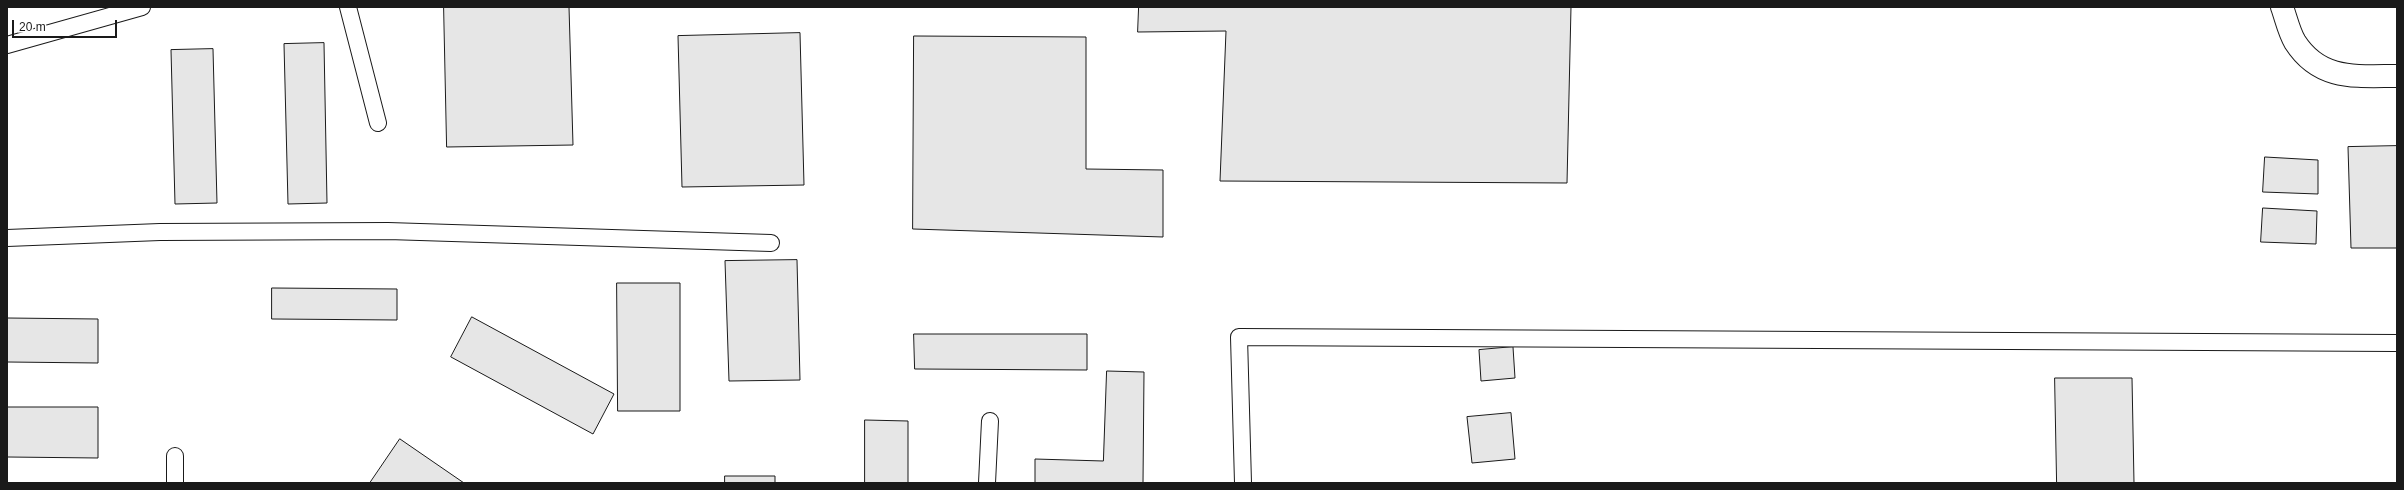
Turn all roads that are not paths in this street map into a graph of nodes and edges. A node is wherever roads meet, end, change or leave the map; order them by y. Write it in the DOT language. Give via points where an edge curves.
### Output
graph roads {
  1 [pos="142,7"];
  2 [pos="348,7"];
  3 [pos="2282,7"];
  4 [pos="7,45"];
  5 [pos="2397,76"];
  6 [pos="378,122"];
  7 [pos="7,238"];
  8 [pos="771,243"];
  9 [pos="2397,344"];
  10 [pos="990,421"];
  11 [pos="175,456"];
  12 [pos="175,483"];
  13 [pos="986,483"];
  14 [pos="1243,483"];
  1 -- 4 [label="lane"];
  2 -- 6 [label="lane"];
  3 -- 5 [label="street" via="2294,42 2317,66 2342,76"];
  7 -- 8 [label="lane" via="160,232 388,231"];
  9 -- 14 [label="lane" via="1239,337"];
  10 -- 13 [label="lane"];
  11 -- 12 [label="lane"];
}
